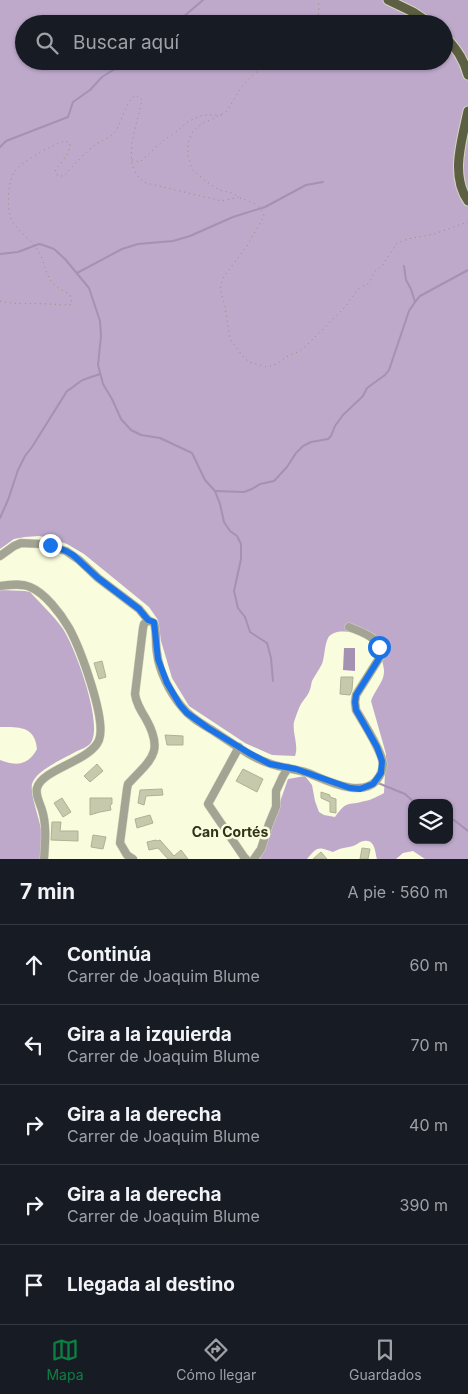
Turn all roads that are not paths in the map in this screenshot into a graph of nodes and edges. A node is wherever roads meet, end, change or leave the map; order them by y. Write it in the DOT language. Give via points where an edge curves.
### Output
graph roads {
  1 [pos="388,0"];
  2 [pos="418,15"];
  3 [pos="453,46"];
  4 [pos="468,75"];
  5 [pos="468,111"];
  6 [pos="468,201"];
  7 [pos="0,556"];
  8 [pos="0,586"];
  9 [pos="148,620"];
  10 [pos="349,627"];
  11 [pos="239,748"];
  12 [pos="288,768"];
  13 [pos="44,859"];
  14 [pos="133,859"];
  15 [pos="246,859"];
  16 [pos="254,859"];
  1 -- 2 [label="main road"];
  3 -- 4 [label="main road"];
  5 -- 6 [label="main road" via="459,171 462,190"];
  7 -- 9 [label="street" via="21,543 41,544 66,551 139,609"];
  8 -- 13 [label="street" via="30,586 48,600 68,627 95,698 101,731 97,745 90,752 44,779 38,786 44,821"];
  9 -- 11 [label="street" via="155,625 158,659 180,705 196,720"];
  9 -- 14 [label="street" via="143,628 135,694 155,744 150,761 127,789 120,843 126,855"];
  10 -- 12 [label="street" via="371,636 381,651 355,702 356,710 380,753 381,773 369,786 355,789"];
  11 -- 12 [label="street" via="270,764"];
  11 -- 15 [label="street" via="208,804"];
  12 -- 16 [label="street" via="276,791 276,807 262,849"];
}
